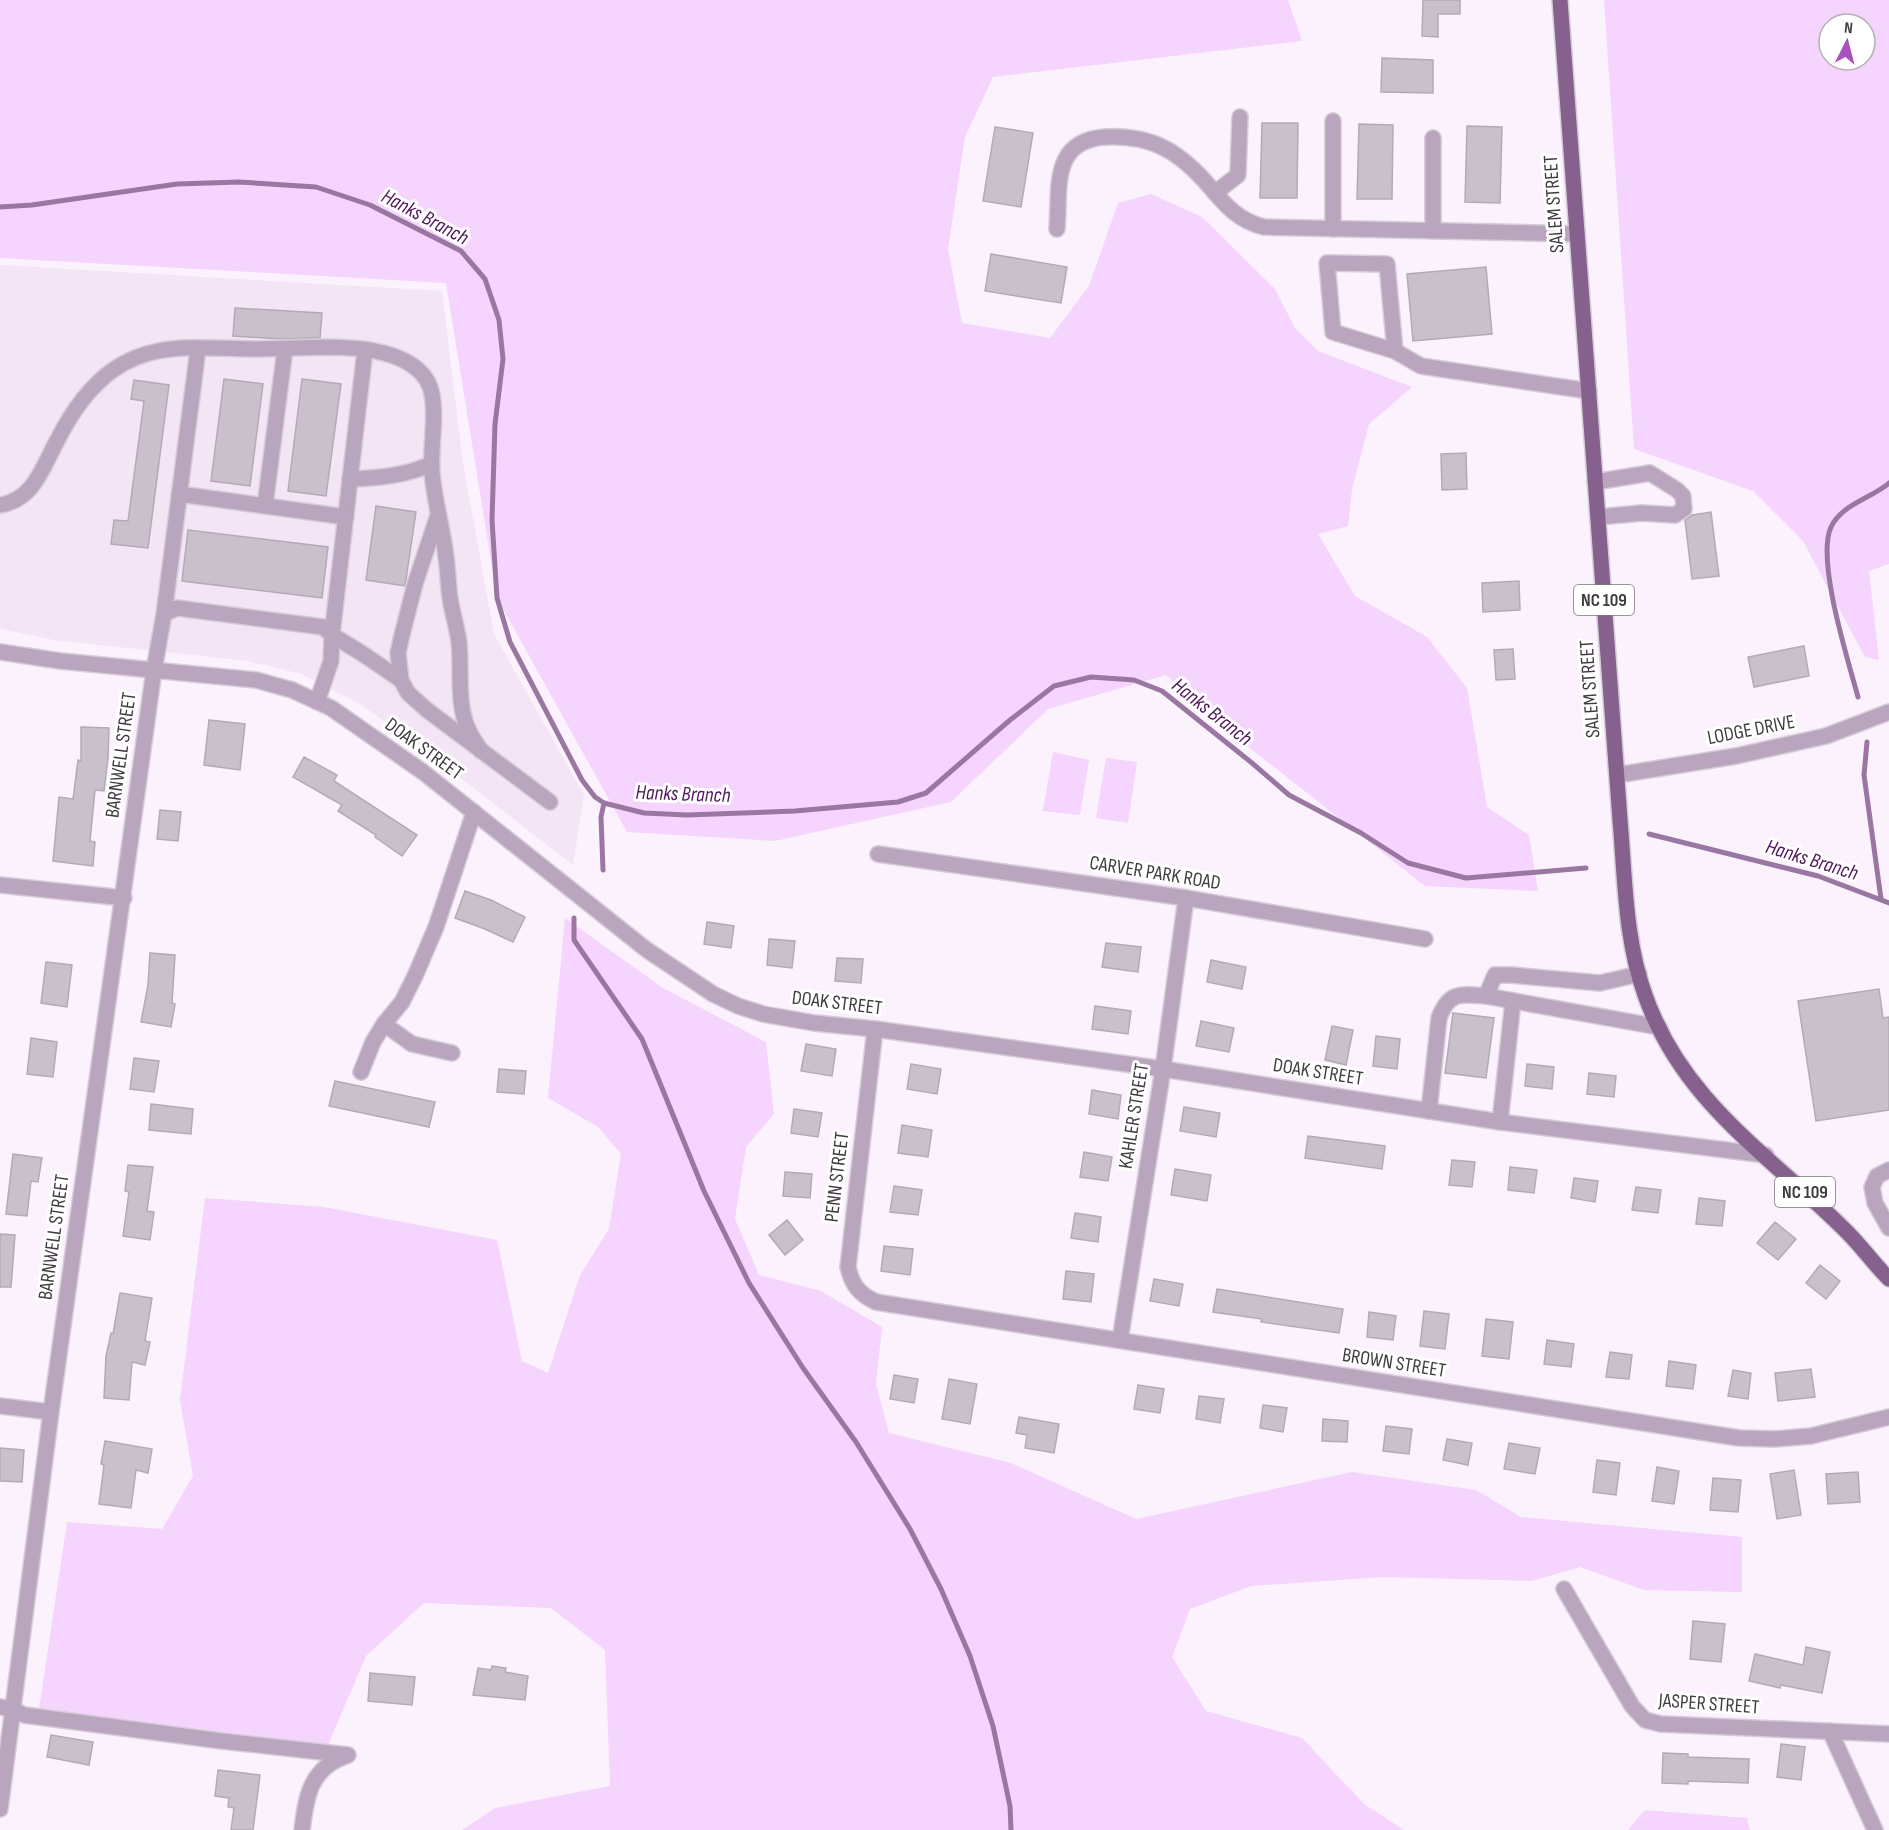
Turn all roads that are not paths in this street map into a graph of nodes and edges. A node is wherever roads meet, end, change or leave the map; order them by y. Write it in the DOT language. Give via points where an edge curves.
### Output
graph roads {
  1 [pos="1560,0"];
  2 [pos="1240,117"];
  3 [pos="1333,121"];
  4 [pos="1433,138"];
  5 [pos="1215,193"];
  6 [pos="1057,229"];
  7 [pos="1333,229"];
  8 [pos="1432,231"];
  9 [pos="1577,234"];
  10 [pos="198,349"];
  11 [pos="285,349"];
  12 [pos="365,350"];
  13 [pos="1395,351"];
  14 [pos="1589,391"];
  15 [pos="431,464"];
  16 [pos="350,479"];
  17 [pos="1595,482"];
  18 [pos="179,494"];
  19 [pos="0,505"];
  20 [pos="265,506"];
  21 [pos="440,512"];
  22 [pos="346,517"];
  23 [pos="1598,517"];
  24 [pos="171,611"];
  25 [pos="332,635"];
  26 [pos="0,651"];
  27 [pos="154,670"];
  28 [pos="400,680"];
  29 [pos="317,702"];
  30 [pos="1889,712"];
  31 [pos="481,751"];
  32 [pos="1617,775"];
  33 [pos="550,802"];
  34 [pos="474,813"];
  35 [pos="878,854"];
  36 [pos="0,885"];
  37 [pos="124,898"];
  38 [pos="1186,898"];
  39 [pos="1425,939"];
  40 [pos="1639,974"];
  41 [pos="1486,996"];
  42 [pos="1516,1002"];
  43 [pos="384,1024"];
  44 [pos="1659,1028"];
  45 [pos="875,1029"];
  46 [pos="452,1053"];
  47 [pos="1163,1069"];
  48 [pos="361,1072"];
  49 [pos="1429,1111"];
  50 [pos="1500,1122"];
  51 [pos="1766,1155"];
  52 [pos="1889,1170"];
  53 [pos="1889,1228"];
  54 [pos="1888,1276"];
  55 [pos="892,1305"];
  56 [pos="1120,1340"];
  57 [pos="0,1406"];
  58 [pos="51,1412"];
  59 [pos="1889,1417"];
  60 [pos="1564,1588"];
  61 [pos="6,1708"];
  62 [pos="1830,1731"];
  63 [pos="1889,1734"];
  64 [pos="0,1809"];
  65 [pos="302,1830"];
  66 [pos="1875,1830"];
  1 -- 9 [label="main road, SALEM STREET / NC 109"];
  2 -- 5 [label="street" via="1238,175"];
  3 -- 7 [label="street"];
  4 -- 8 [label="street"];
  5 -- 6 [label="street" via="1175,153 1148,140 1122,136 1092,138 1066,156"];
  5 -- 7 [label="street" via="1248,224"];
  7 -- 8 [label="street"];
  8 -- 9 [label="street"];
  9 -- 14 [label="main road, SALEM STREET / NC 109"];
  10 -- 11 [label="street"];
  10 -- 18 [label="street, BARNWELL STREET"];
  10 -- 19 [label="street" via="158,351 133,358 112,371 72,415 31,489 9,504"];
  11 -- 12 [label="street"];
  11 -- 20 [label="street"];
  12 -- 15 [label="street" via="398,358 420,370 430,387 434,412"];
  12 -- 16 [label="street"];
  13 -- 13 [label="street" via="1387,264 1327,263 1333,332"];
  13 -- 14 [label="street" via="1420,366"];
  14 -- 17 [label="main road, SALEM STREET / NC 109"];
  15 -- 16 [label="street" via="384,477"];
  15 -- 21 [label="street"];
  16 -- 22 [label="street"];
  17 -- 23 [label="main road, SALEM STREET / NC 109"];
  17 -- 23 [label="street" via="1650,473 1683,496 1684,509 1675,515"];
  18 -- 20 [label="street"];
  18 -- 24 [label="street, BARNWELL STREET"];
  20 -- 22 [label="street"];
  21 -- 28 [label="street" via="402,635 398,653"];
  21 -- 31 [label="street" via="459,641 463,712 468,730"];
  22 -- 25 [label="street"];
  23 -- 32 [label="main road, SALEM STREET / NC 109"];
  24 -- 25 [label="street" via="323,627"];
  24 -- 27 [label="street, BARNWELL STREET"];
  25 -- 28 [label="street"];
  25 -- 29 [label="street" via="331,661"];
  26 -- 27 [label="street, DOAK STREET"];
  27 -- 29 [label="street, DOAK STREET" via="256,680"];
  27 -- 37 [label="street, BARNWELL STREET"];
  28 -- 31 [label="street" via="427,710"];
  29 -- 34 [label="street, DOAK STREET" via="365,731"];
  30 -- 32 [label="street, LODGE DRIVE" via="1826,736 1736,756"];
  31 -- 33 [label="street"];
  32 -- 40 [label="main road, SALEM STREET / NC 109" via="1630,930"];
  34 -- 43 [label="street" via="436,927 402,1002"];
  34 -- 45 [label="street, DOAK STREET" via="647,950 713,994 763,1014"];
  35 -- 38 [label="street, CARVER PARK ROAD"];
  36 -- 37 [label="street"];
  37 -- 58 [label="street, BARNWELL STREET"];
  38 -- 39 [label="street, CARVER PARK ROAD"];
  38 -- 47 [label="street, KAHLER STREET"];
  40 -- 41 [label="street" via="1600,983 1495,975"];
  40 -- 44 [label="main road, SALEM STREET / NC 109"];
  41 -- 42 [label="street"];
  41 -- 49 [label="street" via="1460,994 1444,1006 1439,1018"];
  42 -- 44 [label="street"];
  42 -- 50 [label="street"];
  43 -- 46 [label="street" via="411,1044"];
  43 -- 48 [label="street" via="372,1042"];
  44 -- 51 [label="main road, SALEM STREET / NC 109" via="1690,1081 1708,1103"];
  45 -- 47 [label="street, DOAK STREET"];
  45 -- 55 [label="street, PENN STREET" via="848,1267 856,1289 865,1297"];
  47 -- 49 [label="street, DOAK STREET"];
  47 -- 56 [label="street, KAHLER STREET"];
  49 -- 50 [label="street, DOAK STREET"];
  50 -- 51 [label="street, DOAK STREET"];
  51 -- 54 [label="main road, SALEM STREET / NC 109" via="1845,1229"];
  52 -- 53 [label="street" via="1877,1176 1872,1187 1875,1203"];
  55 -- 56 [label="street, BROWN STREET"];
  56 -- 59 [label="street, BROWN STREET" via="1739,1438 1811,1436"];
  57 -- 58 [label="street"];
  58 -- 61 [label="street, BARNWELL STREET"];
  60 -- 62 [label="street, JASPER STREET" via="1632,1706 1645,1720 1661,1724"];
  61 -- 64 [label="street, BARNWELL STREET"];
  61 -- 65 [label="street" via="24,1715 348,1755 336,1759 315,1777"];
  62 -- 63 [label="street, JASPER STREET"];
  62 -- 66 [label="street"];
}
